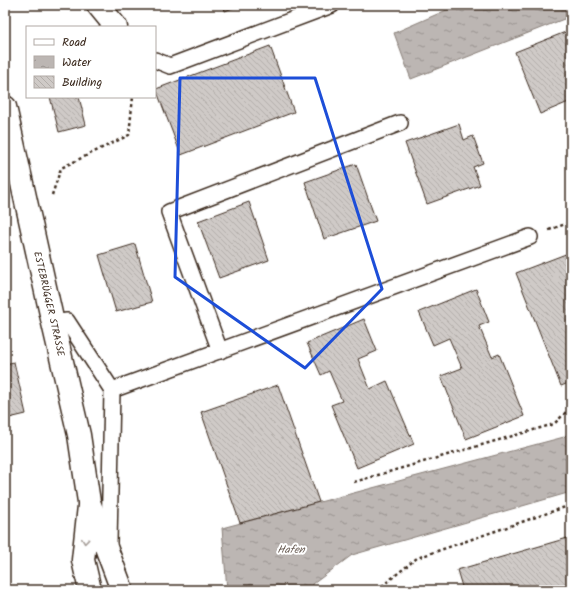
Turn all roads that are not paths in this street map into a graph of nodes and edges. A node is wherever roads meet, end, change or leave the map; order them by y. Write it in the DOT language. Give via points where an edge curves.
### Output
graph roads {
  1 [pos="98,5"];
  2 [pos="332,5"];
  3 [pos="115,26"];
  4 [pos="156,60"];
  5 [pos="5,107"];
  6 [pos="400,123"];
  7 [pos="530,237"];
  8 [pos="53,324"];
  9 [pos="220,351"];
  10 [pos="112,390"];
  11 [pos="89,502"];
  12 [pos="108,553"];
  13 [pos="90,590"];
  14 [pos="122,590"];
  1 -- 3 [label="street"];
  2 -- 4 [label="lane" via="170,66"];
  5 -- 8 [label="street, ESTEBRÜGGER STRASSE"];
  6 -- 9 [label="lane" via="169,212"];
  7 -- 9 [label="lane"];
  8 -- 10 [label="lane" via="67,321"];
  8 -- 11 [label="street, ESTEBRÜGGER STRASSE" via="79,435"];
  9 -- 10 [label="lane"];
  10 -- 12 [label="lane"];
  11 -- 12 [label="street, ESTEBRÜGGER STRASSE"];
  11 -- 13 [label="street, ESTEBRÜGGER STRASSE, one-way" via="83,560"];
  12 -- 14 [label="street, ESTEBRÜGGER STRASSE"];
}
